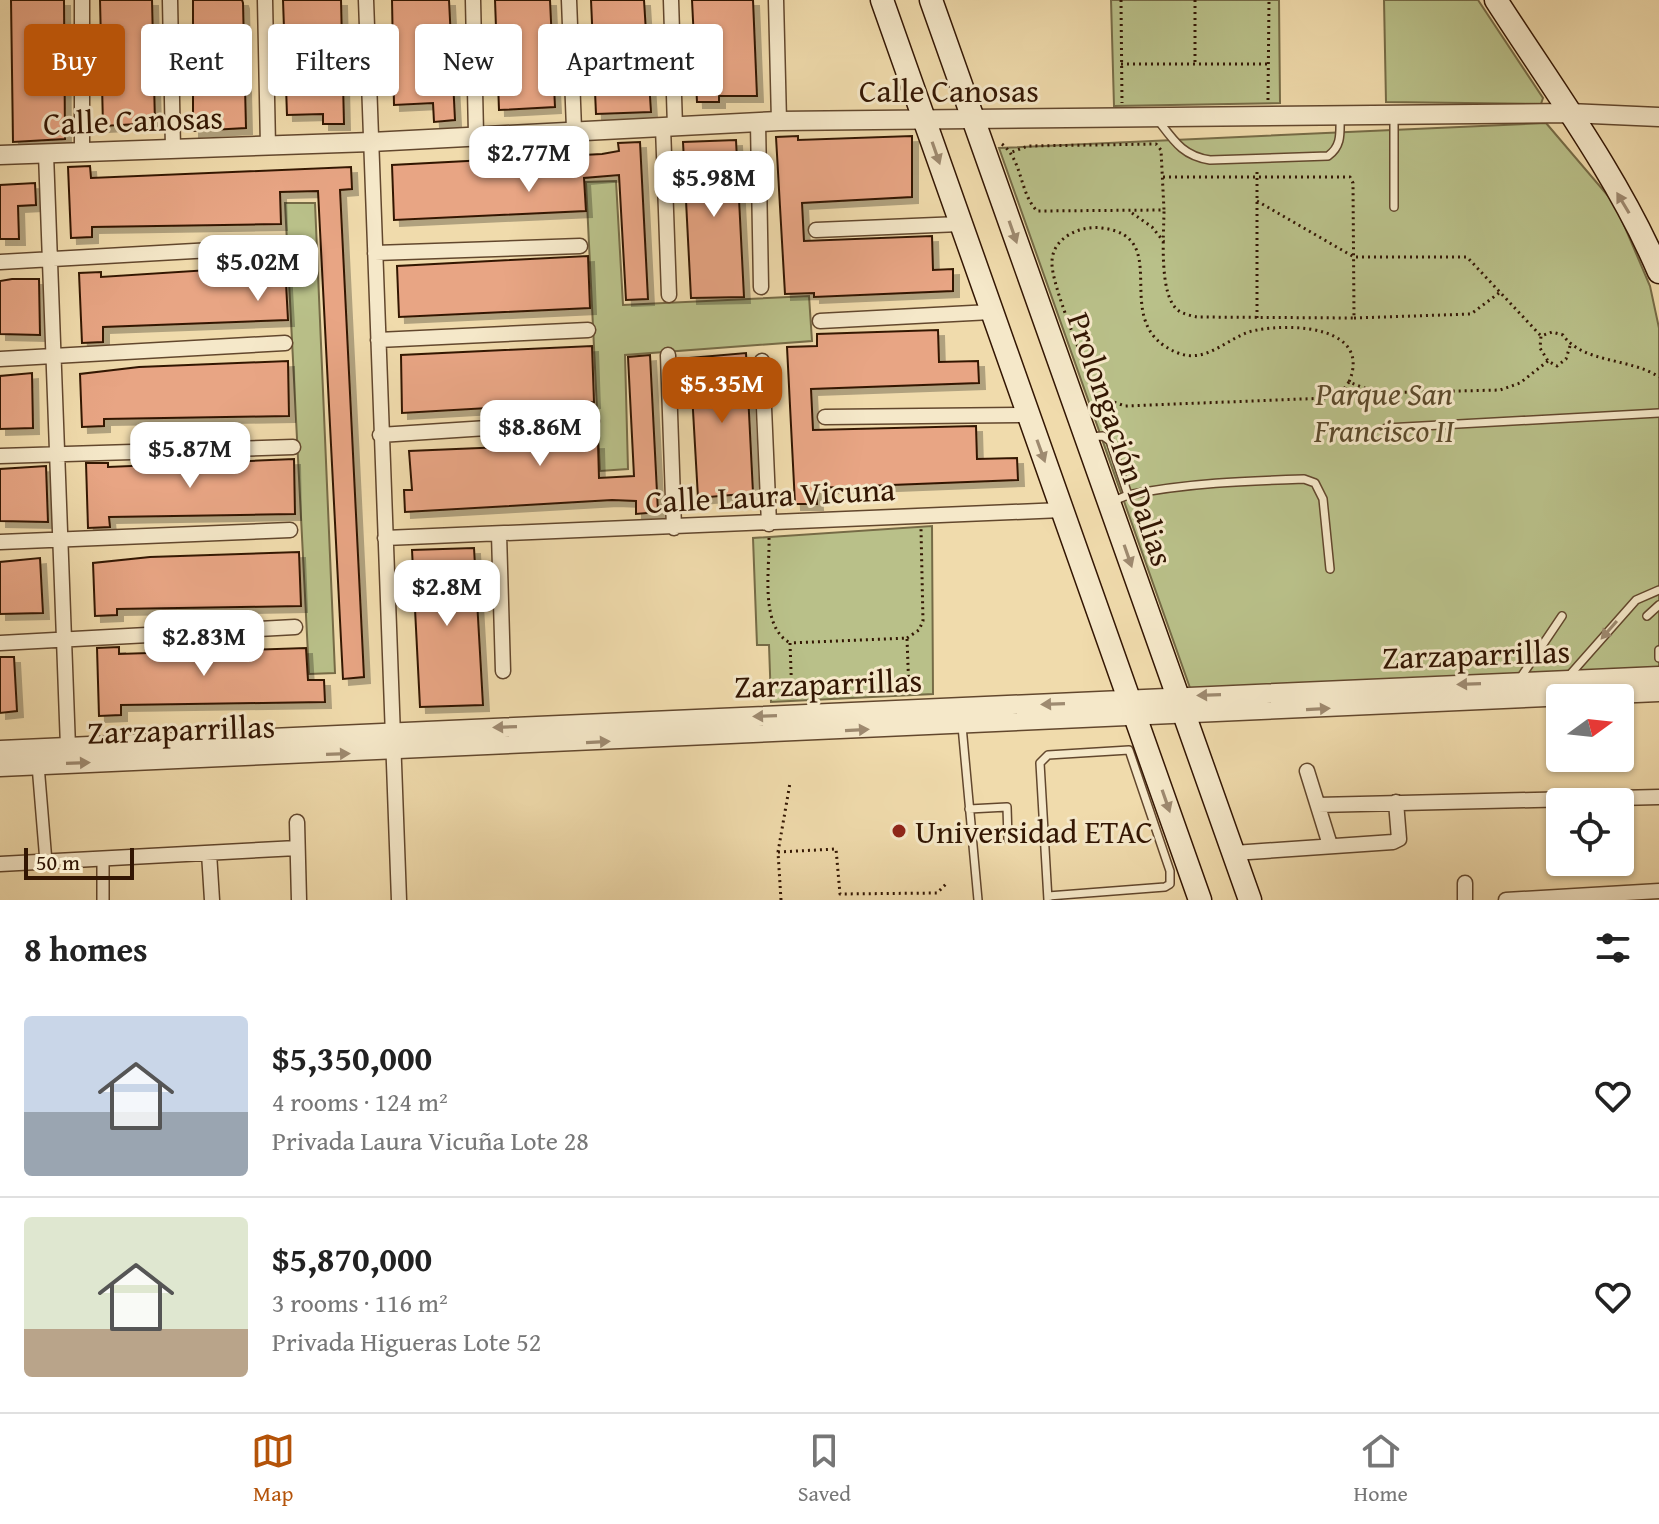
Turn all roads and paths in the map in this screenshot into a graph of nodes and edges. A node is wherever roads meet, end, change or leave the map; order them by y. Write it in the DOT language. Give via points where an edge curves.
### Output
graph roads {
  1 [pos="82,0"];
  2 [pos="170,0"];
  3 [pos="265,0"];
  4 [pos="366,0"];
  5 [pos="473,0"];
  6 [pos="569,0"];
  7 [pos="671,0"];
  8 [pos="776,0"];
  9 [pos="882,0"];
  10 [pos="931,0"];
  11 [pos="1121,0"];
  12 [pos="1195,0"];
  13 [pos="1269,0"];
  14 [pos="1496,0"];
  15 [pos="1121,64"];
  16 [pos="1195,64"];
  17 [pos="1268,64"];
  18 [pos="1569,113"];
  19 [pos="1394,115"];
  20 [pos="1340,116"];
  21 [pos="1268,117"];
  22 [pos="1659,117"];
  23 [pos="1122,119"];
  24 [pos="1157,119"];
  25 [pos="779,121"];
  26 [pos="975,121"];
  27 [pos="925,122"];
  28 [pos="758,123"];
  29 [pos="669,127"];
  30 [pos="574,129"];
  31 [pos="476,134"];
  32 [pos="371,142"];
  33 [pos="268,146"];
  34 [pos="173,149"];
  35 [pos="82,152"];
  36 [pos="1012,152"];
  37 [pos="46,154"];
  38 [pos="0,155"];
  39 [pos="1257,158"];
  40 [pos="1163,177"];
  41 [pos="1257,177"];
  42 [pos="1257,201"];
  43 [pos="1394,207"];
  44 [pos="1164,210"];
  45 [pos="1129,211"];
  46 [pos="960,224"];
  47 [pos="816,230"];
  48 [pos="1164,242"];
  49 [pos="283,246"];
  50 [pos="580,246"];
  51 [pos="375,253"];
  52 [pos="1354,257"];
  53 [pos="49,259"];
  54 [pos="0,262"];
  55 [pos="1659,272"];
  56 [pos="761,287"];
  57 [pos="1499,292"];
  58 [pos="669,295"];
  59 [pos="991,312"];
  60 [pos="1257,318"];
  61 [pos="1354,318"];
  62 [pos="820,321"];
  63 [pos="588,330"];
  64 [pos="1541,336"];
  65 [pos="378,340"];
  66 [pos="285,343"];
  67 [pos="1570,346"];
  68 [pos="668,355"];
  69 [pos="52,357"];
  70 [pos="0,359"];
  71 [pos="762,361"];
  72 [pos="1548,361"];
  73 [pos="1659,377"];
  74 [pos="1349,382"];
  75 [pos="1659,413"];
  76 [pos="1028,415"];
  77 [pos="825,417"];
  78 [pos="592,421"];
  79 [pos="1386,428"];
  80 [pos="380,435"];
  81 [pos="293,447"];
  82 [pos="55,454"];
  83 [pos="0,456"];
  84 [pos="1119,499"];
  85 [pos="1062,510"];
  86 [pos="920,517"];
  87 [pos="769,524"];
  88 [pos="674,528"];
  89 [pos="290,530"];
  90 [pos="499,534"];
  91 [pos="385,538"];
  92 [pos="58,539"];
  93 [pos="0,542"];
  94 [pos="1330,569"];
  95 [pos="1659,590"];
  96 [pos="1659,605"];
  97 [pos="1562,616"];
  98 [pos="1647,616"];
  99 [pos="295,627"];
  100 [pos="907,638"];
  101 [pos="61,641"];
  102 [pos="0,643"];
  103 [pos="790,643"];
  104 [pos="1659,650"];
  105 [pos="1659,658"];
  106 [pos="503,671"];
  107 [pos="1659,676"];
  108 [pos="1565,680"];
  109 [pos="1518,682"];
  110 [pos="1659,692"];
  111 [pos="1181,706"];
  112 [pos="1134,709"];
  113 [pos="910,710"];
  114 [pos="793,715"];
  115 [pos="962,726"];
  116 [pos="392,732"];
  117 [pos="68,747"];
  118 [pos="0,750"];
  119 [pos="393,752"];
  120 [pos="38,765"];
  121 [pos="0,767"];
  122 [pos="1307,771"];
  123 [pos="790,783"];
  124 [pos="1659,797"];
  125 [pos="1396,802"];
  126 [pos="1318,805"];
  127 [pos="969,809"];
  128 [pos="297,822"];
  129 [pos="1043,836"];
  130 [pos="1330,845"];
  131 [pos="297,848"];
  132 [pos="778,852"];
  133 [pos="209,853"];
  134 [pos="1234,853"];
  135 [pos="103,858"];
  136 [pos="46,862"];
  137 [pos="0,864"];
  138 [pos="947,883"];
  139 [pos="1465,883"];
  140 [pos="1659,891"];
  141 [pos="893,894"];
  142 [pos="1048,898"];
  143 [pos="1546,898"];
  144 [pos="103,900"];
  145 [pos="212,900"];
  146 [pos="299,900"];
  147 [pos="399,900"];
  148 [pos="781,900"];
  149 [pos="893,900"];
  150 [pos="978,900"];
  151 [pos="1200,900"];
  152 [pos="1250,900"];
  153 [pos="1465,900"];
  154 [pos="1506,900"];
  1 -- 35 [label="street"];
  2 -- 34 [label="street"];
  3 -- 33 [label="street"];
  4 -- 32 [label="street"];
  5 -- 31 [label="street"];
  6 -- 30 [label="street"];
  7 -- 29 [label="street"];
  8 -- 25 [label="street"];
  9 -- 27 [label="main road"];
  10 -- 26 [label="main road, Prolongación Dalias"];
  11 -- 15 [label="path"];
  12 -- 16 [label="path"];
  13 -- 17 [label="path"];
  14 -- 18 [label="main road"];
  15 -- 16 [label="path"];
  15 -- 23 [label="path"];
  16 -- 17 [label="path"];
  17 -- 21 [label="path"];
  18 -- 19 [label="street, Calle Canosas"];
  18 -- 22 [label="street, Calle Canosas"];
  55 -- 18 [label="main road, one-way"];
  19 -- 20 [label="street, Calle Canosas"];
  19 -- 43 [label="lane"];
  20 -- 21 [label="street, Calle Canosas"];
  20 -- 39 [label="lane" via="1339,142 1328,156"];
  21 -- 24 [label="street, Calle Canosas"];
  23 -- 24 [label="street, Calle Canosas"];
  23 -- 26 [label="street, Calle Canosas"];
  24 -- 39 [label="lane" via="1193,158"];
  25 -- 27 [label="street, Calle Canosas"];
  25 -- 28 [label="street, Calle Canosas"];
  26 -- 27 [label="street, Calle Canosas"];
  26 -- 36 [label="path"];
  26 -- 84 [label="main road, Prolongación Dalias, one-way" via="1086,437"];
  27 -- 46 [label="main road, one-way"];
  28 -- 29 [label="street, Calle Canosas"];
  28 -- 56 [label="street"];
  29 -- 30 [label="street, Calle Canosas"];
  29 -- 58 [label="street"];
  30 -- 31 [label="street, Calle Canosas"];
  31 -- 32 [label="street, Calle Canosas"];
  32 -- 33 [label="street, Calle Canosas"];
  32 -- 51 [label="street"];
  33 -- 34 [label="street, Calle Canosas"];
  34 -- 35 [label="street, Calle Canosas"];
  35 -- 37 [label="street, Calle Canosas"];
  36 -- 40 [label="path" via="1028,146 1156,144"];
  36 -- 45 [label="path" via="1028,201 1037,211"];
  37 -- 38 [label="street, Calle Canosas"];
  37 -- 53 [label="street"];
  39 -- 41 [label="path"];
  40 -- 41 [label="path"];
  40 -- 44 [label="path"];
  41 -- 42 [label="path"];
  41 -- 52 [label="path" via="1350,177"];
  42 -- 52 [label="path"];
  42 -- 60 [label="path"];
  44 -- 45 [label="path"];
  44 -- 48 [label="path"];
  45 -- 48 [label="path"];
  46 -- 47 [label="street"];
  46 -- 59 [label="main road"];
  48 -- 60 [label="path" via="1169,300 1179,311 1197,317"];
  49 -- 53 [label="street"];
  50 -- 51 [label="street"];
  51 -- 65 [label="street"];
  52 -- 57 [label="path" via="1467,257"];
  52 -- 61 [label="path"];
  53 -- 54 [label="street"];
  53 -- 69 [label="street"];
  57 -- 61 [label="path" via="1471,314"];
  57 -- 64 [label="path"];
  59 -- 62 [label="street"];
  59 -- 76 [label="main road"];
  60 -- 61 [label="path"];
  63 -- 65 [label="street"];
  64 -- 67 [label="path" via="1563,335"];
  64 -- 72 [label="path" via="1540,348"];
  65 -- 80 [label="street"];
  66 -- 69 [label="street"];
  67 -- 72 [label="path" via="1557,366"];
  67 -- 73 [label="path" via="1644,367"];
  68 -- 88 [label="street"];
  69 -- 70 [label="street"];
  69 -- 82 [label="street"];
  71 -- 87 [label="street"];
  72 -- 74 [label="path" via="1520,383 1500,390 1377,393"];
  74 -- 74 [label="path" via="1355,368 1351,350 1338,335 1320,331 1258,330 1212,352 1178,353 1155,341 1143,321 1140,256 1130,239 1118,230 1093,227 1058,243 1051,261 1063,304 1094,388 1105,399 1125,406 1328,398"];
  75 -- 79 [label="lane"];
  76 -- 77 [label="street"];
  76 -- 85 [label="main road, one-way"];
  78 -- 80 [label="street"];
  80 -- 91 [label="street"];
  81 -- 82 [label="street"];
  82 -- 83 [label="street"];
  82 -- 92 [label="street"];
  84 -- 94 [label="lane" via="1178,485 1304,479 1315,483 1323,499"];
  84 -- 111 [label="main road, Prolongación Dalias, one-way"];
  85 -- 86 [label="street, Calle Laura Vicuna"];
  85 -- 112 [label="main road"];
  86 -- 87 [label="street, Calle Laura Vicuna"];
  86 -- 100 [label="path" via="923,621"];
  87 -- 88 [label="street, Calle Laura Vicuna"];
  87 -- 103 [label="path" via="771,613 776,630"];
  88 -- 90 [label="street, Calle Laura Vicuna"];
  89 -- 92 [label="street"];
  90 -- 91 [label="street, Calle Laura Vicuna"];
  90 -- 106 [label="street"];
  91 -- 116 [label="street"];
  92 -- 93 [label="street"];
  92 -- 101 [label="street"];
  95 -- 108 [label="lane, one-way" via="1636,600"];
  96 -- 98 [label="lane"];
  97 -- 109 [label="lane"];
  99 -- 101 [label="street"];
  100 -- 103 [label="path"];
  100 -- 113 [label="path"];
  101 -- 102 [label="street"];
  101 -- 117 [label="street"];
  103 -- 114 [label="path"];
  104 -- 105 [label="lane"];
  107 -- 108 [label="street, Zarzaparrillas"];
  108 -- 109 [label="street, Zarzaparrillas"];
  109 -- 111 [label="street, Zarzaparrillas, one-way"];
  111 -- 110 [label="street, Zarzaparrillas, one-way"];
  111 -- 112 [label="street, Zarzaparrillas"];
  111 -- 134 [label="main road, Prolongación Dalias"];
  112 -- 113 [label="street, Zarzaparrillas, one-way"];
  112 -- 115 [label="street, Zarzaparrillas"];
  112 -- 151 [label="main road, one-way"];
  113 -- 114 [label="street, Zarzaparrillas"];
  114 -- 116 [label="street, Zarzaparrillas, one-way"];
  119 -- 115 [label="street, Zarzaparrillas, one-way"];
  115 -- 127 [label="lane"];
  116 -- 117 [label="street, Zarzaparrillas"];
  116 -- 119 [label="street"];
  117 -- 118 [label="street, Zarzaparrillas"];
  120 -- 119 [label="street, Zarzaparrillas, one-way"];
  119 -- 147 [label="street"];
  120 -- 121 [label="street, Zarzaparrillas"];
  120 -- 136 [label="street"];
  122 -- 126 [label="street"];
  123 -- 132 [label="path"];
  124 -- 125 [label="street"];
  125 -- 126 [label="street"];
  125 -- 130 [label="street" via="1399,839"];
  126 -- 130 [label="street"];
  127 -- 129 [label="lane" via="1007,807 1008,839"];
  127 -- 150 [label="lane"];
  128 -- 131 [label="street"];
  129 -- 142 [label="lane"];
  129 -- 142 [label="lane" via="1040,763 1048,755 1129,750 1172,879 1165,887"];
  130 -- 134 [label="street"];
  131 -- 133 [label="street"];
  131 -- 146 [label="street"];
  132 -- 141 [label="path" via="836,849 840,894"];
  132 -- 148 [label="path"];
  133 -- 135 [label="street"];
  133 -- 145 [label="street"];
  134 -- 152 [label="main road, Prolongación Dalias"];
  135 -- 136 [label="street"];
  135 -- 144 [label="street"];
  136 -- 137 [label="street"];
  138 -- 141 [label="path" via="937,893"];
  139 -- 153 [label="street"];
  140 -- 143 [label="street"];
  141 -- 149 [label="path"];
  143 -- 154 [label="street"];
}
